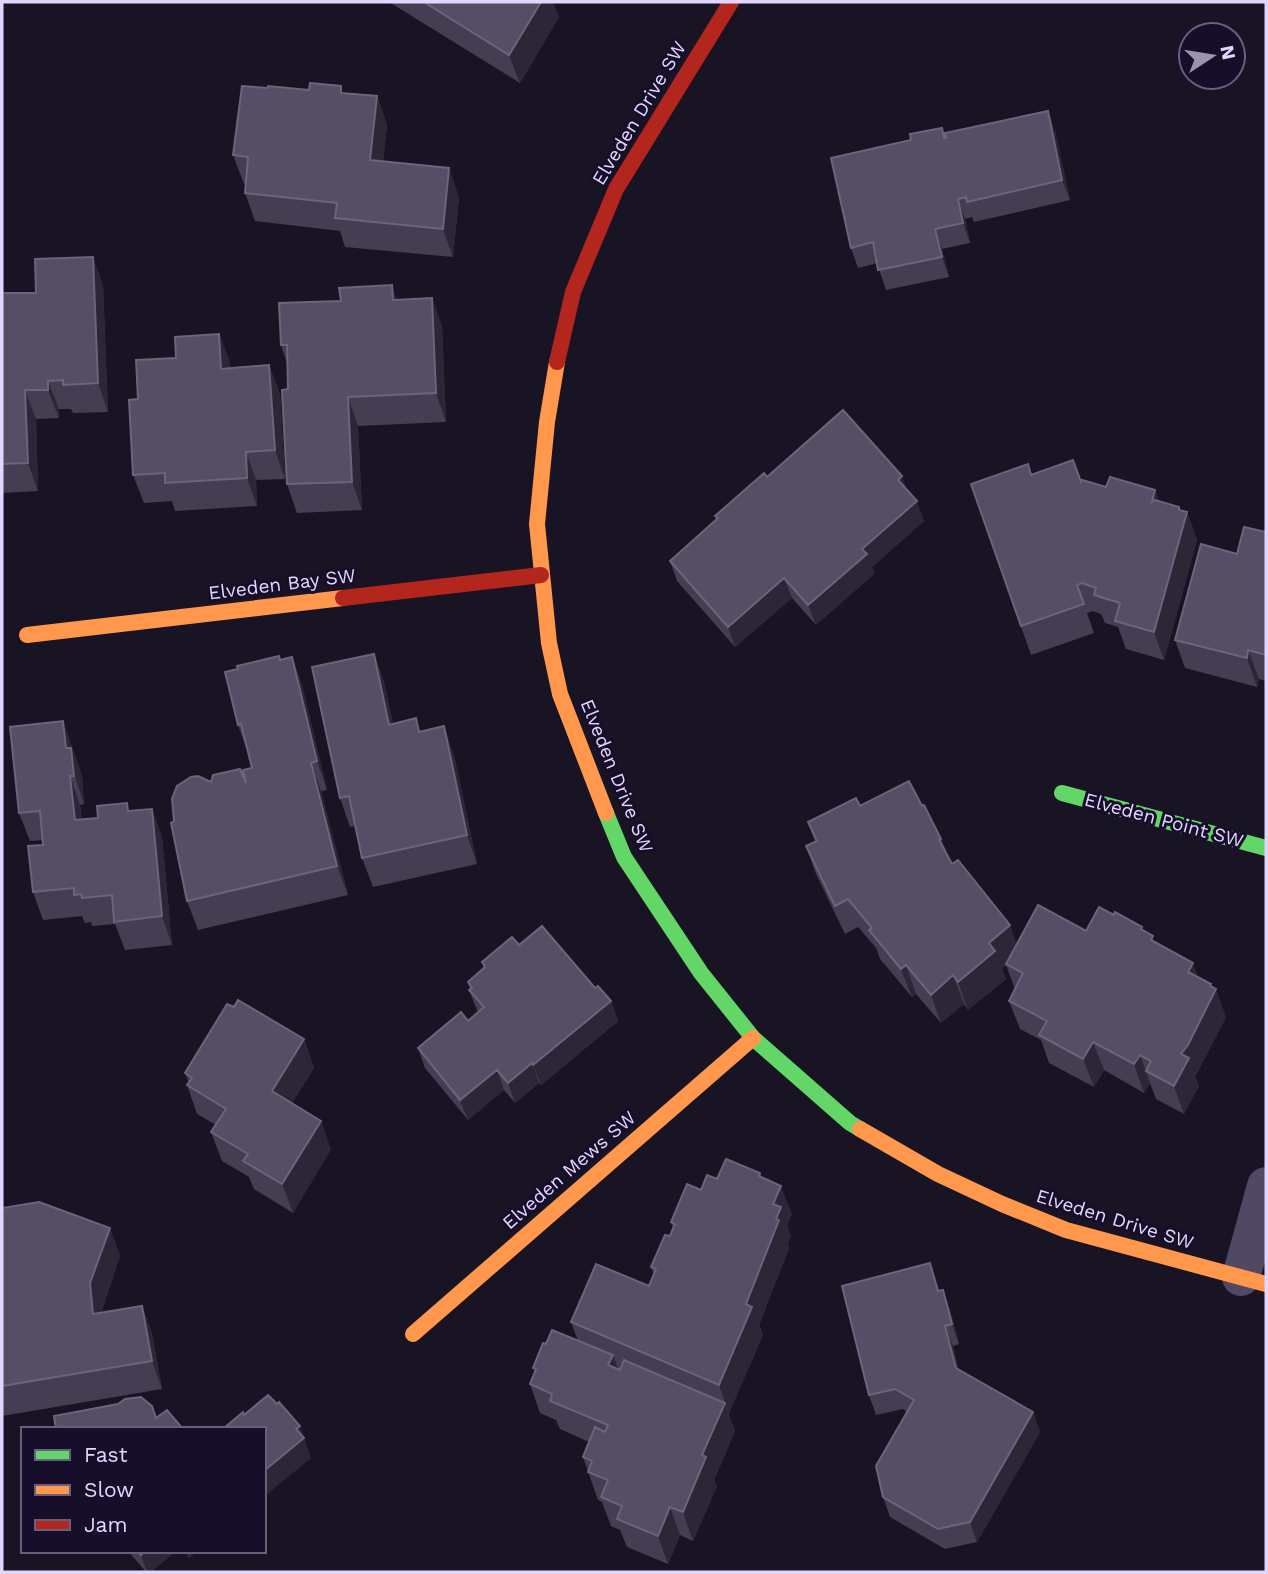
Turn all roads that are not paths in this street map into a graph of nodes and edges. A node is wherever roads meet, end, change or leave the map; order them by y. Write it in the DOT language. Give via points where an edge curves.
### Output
graph roads {
  1 [pos="730,2"];
  2 [pos="541,575"];
  3 [pos="27,635"];
  4 [pos="1062,793"];
  5 [pos="1266,848"];
  6 [pos="752,1038"];
  7 [pos="1266,1186"];
  8 [pos="1254,1281"];
  9 [pos="413,1334"];
  1 -- 2 [label="street, Elveden Drive SW" via="616,189 573,292 547,422 537,524"];
  2 -- 3 [label="street, Elveden Bay SW"];
  2 -- 6 [label="street, Elveden Drive SW" via="560,694 624,858 701,973"];
  4 -- 5 [label="street, Elveden Point SW"];
  6 -- 8 [label="street, Elveden Drive SW" via="850,1123 1002,1205 1066,1230"];
  6 -- 9 [label="street, Elveden Mews SW"];
  7 -- 8 [label="street"];
}
